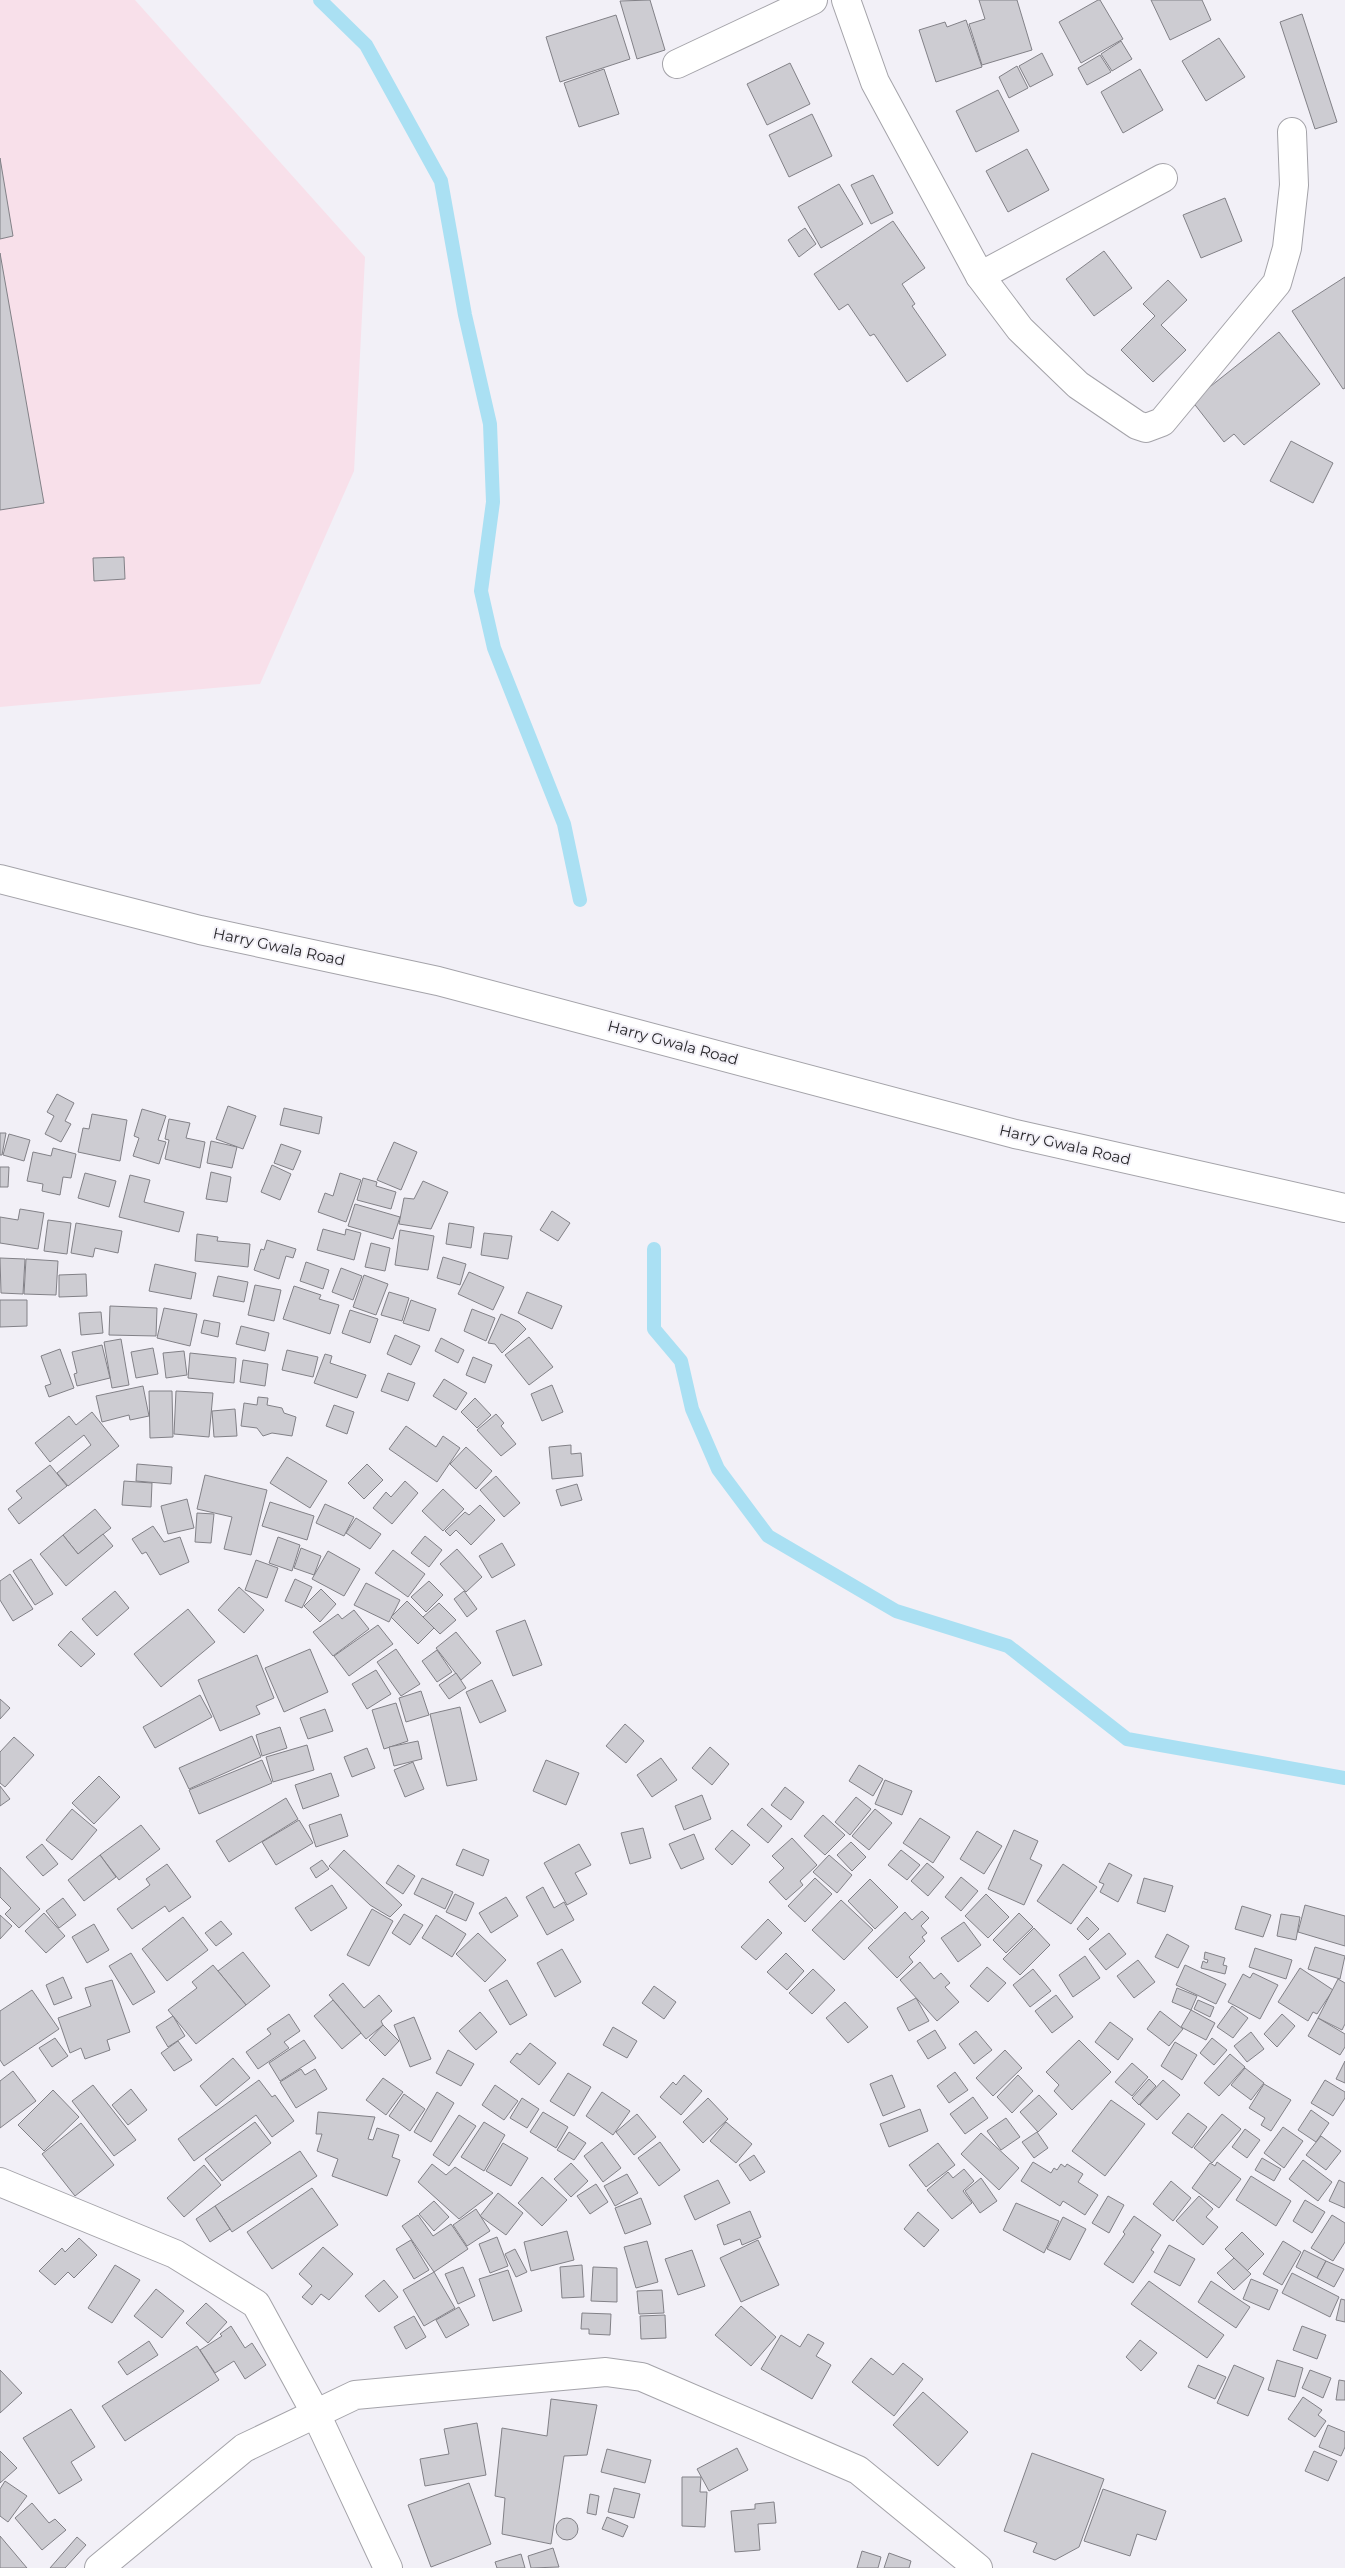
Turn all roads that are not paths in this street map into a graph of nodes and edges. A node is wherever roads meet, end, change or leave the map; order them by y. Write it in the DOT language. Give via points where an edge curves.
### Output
graph roads {
  1 [pos="813,0"];
  2 [pos="852,1"];
  3 [pos="677,64"];
  4 [pos="1292,132"];
  5 [pos="1163,178"];
  6 [pos="980,276"];
  7 [pos="0,879"];
  8 [pos="1345,1208"];
  9 [pos="0,2182"];
  10 [pos="316,2414"];
  11 [pos="99,2568"];
  12 [pos="388,2568"];
  13 [pos="978,2568"];
  1 -- 3 [label="street"];
  2 -- 6 [label="street" via="875,82"];
  4 -- 6 [label="street" via="1294,185 1287,248 1277,283 1162,422 1146,428 1137,425 1078,385 1020,329"];
  5 -- 6 [label="street"];
  7 -- 8 [label="street, Harry Gwala Road" via="200,930 438,981 1015,1134"];
  9 -- 10 [label="street" via="175,2254 256,2304"];
  10 -- 11 [label="street" via="244,2448"];
  10 -- 12 [label="street"];
  10 -- 13 [label="street" via="355,2395 606,2372 642,2377 858,2470"];
}
